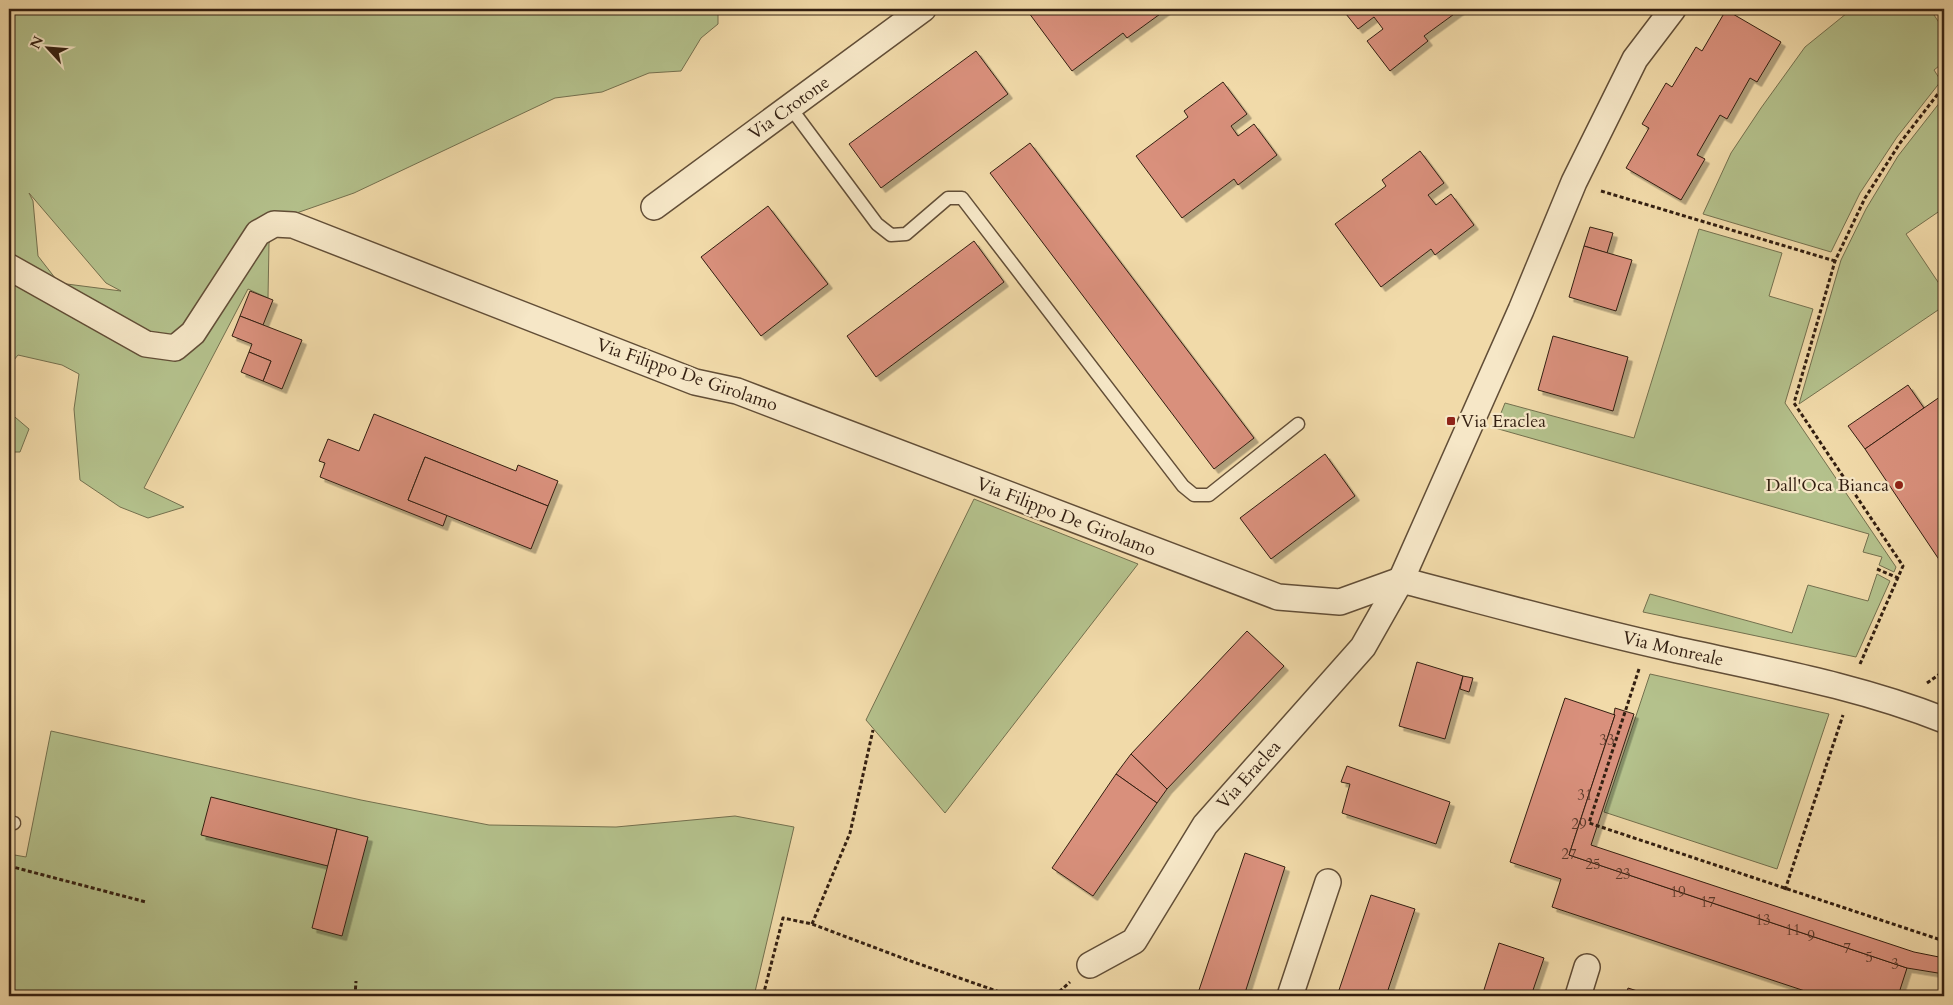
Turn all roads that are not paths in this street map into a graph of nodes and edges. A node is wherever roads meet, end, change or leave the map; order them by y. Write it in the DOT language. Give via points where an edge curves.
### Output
graph roads {
  1 [pos="923,9"];
  2 [pos="1673,9"];
  3 [pos="790,107"];
  4 [pos="654,207"];
  5 [pos="9,267"];
  6 [pos="1298,424"];
  7 [pos="1401,580"];
  8 [pos="1944,720"];
  9 [pos="1328,882"];
  10 [pos="1090,965"];
  11 [pos="1587,967"];
  12 [pos="1290,996"];
  13 [pos="1578,996"];
  1 -- 3 [label="street, Via Crotone"];
  2 -- 7 [label="street, Via Eraclea" via="1635,59 1574,182"];
  3 -- 4 [label="street, Via Crotone"];
  3 -- 6 [label="lane" via="877,224 891,235 906,234 948,198 962,198 1183,486 1194,495 1209,495"];
  5 -- 7 [label="street, Via Filippo De Girolamo" via="146,344 175,348 193,333 258,233 274,224 294,225 695,382 737,391 1278,597 1340,602"];
  7 -- 8 [label="street, Via Monreale" via="1617,637 1859,691"];
  7 -- 10 [label="street, Via Eraclea" via="1363,646 1205,825 1134,941"];
  9 -- 12 [label="street"];
  11 -- 13 [label="street"];
}
